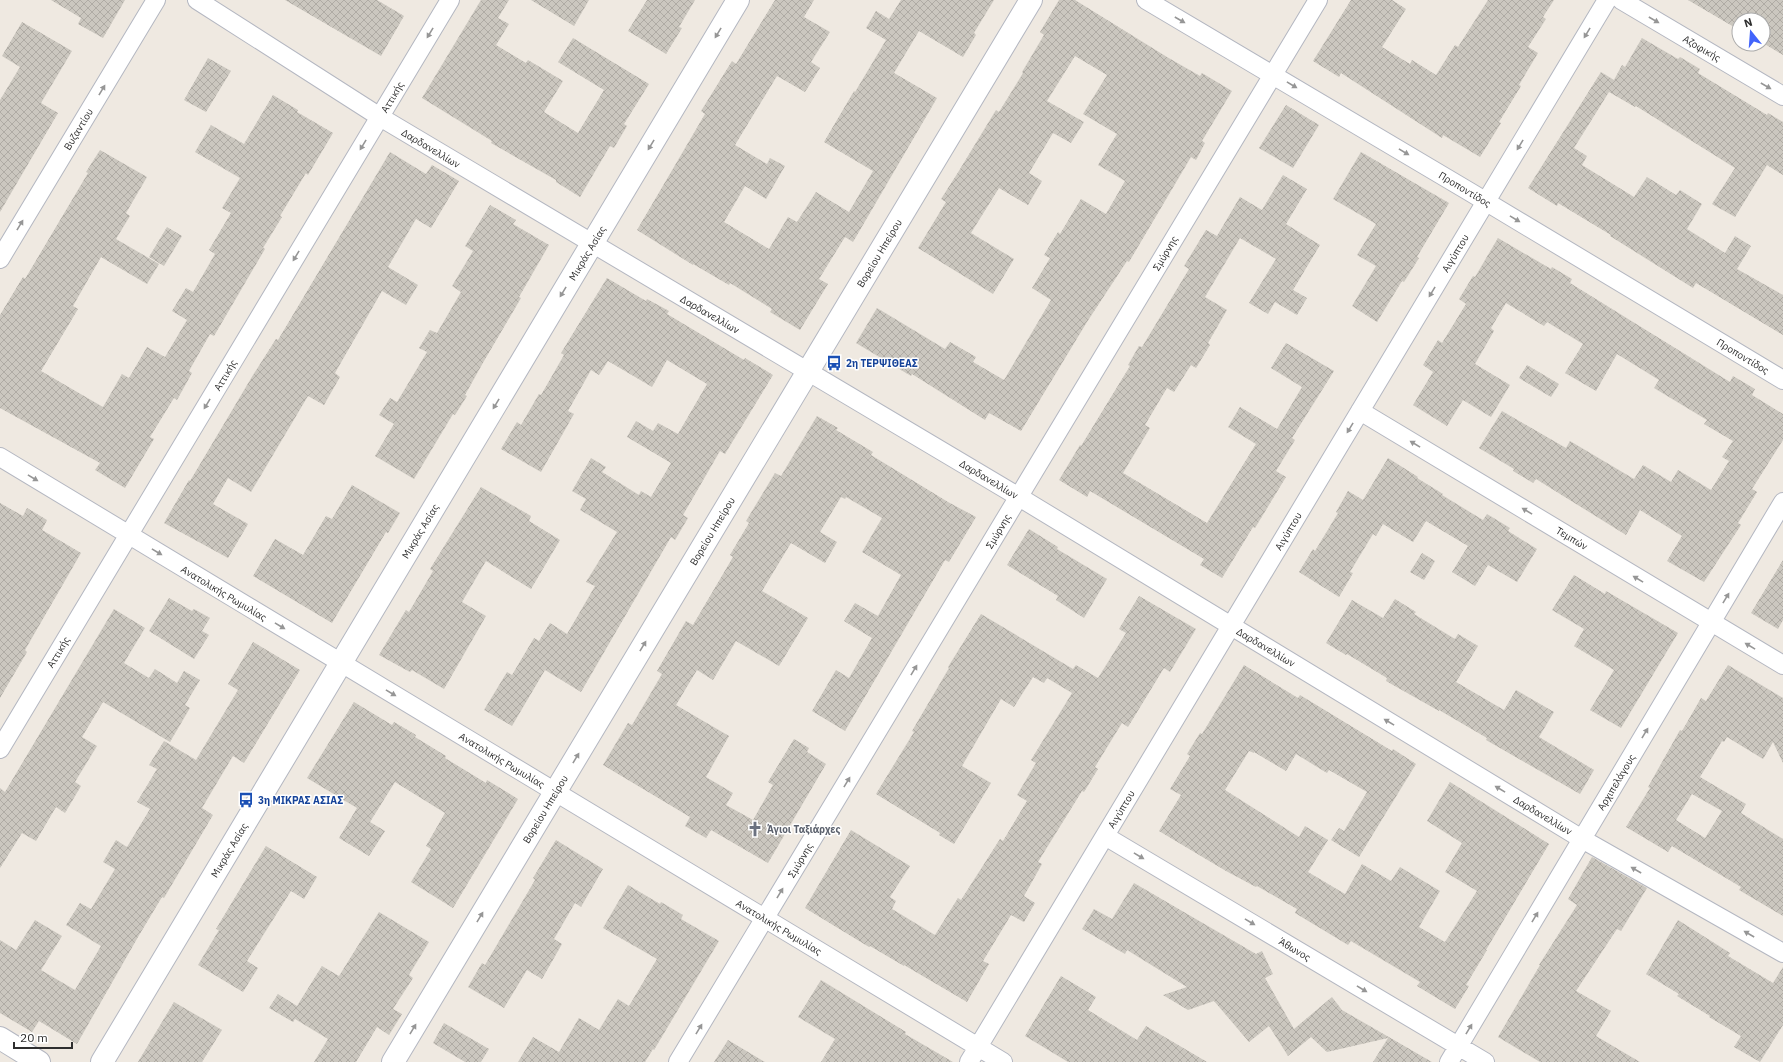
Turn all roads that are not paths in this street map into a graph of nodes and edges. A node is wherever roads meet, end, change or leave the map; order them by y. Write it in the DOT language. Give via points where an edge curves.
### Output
graph roads {
  1 [pos="156,0"];
  2 [pos="197,0"];
  3 [pos="450,0"];
  4 [pos="738,0"];
  5 [pos="1031,0"];
  6 [pos="1146,0"];
  7 [pos="1318,0"];
  8 [pos="1607,0"];
  9 [pos="1620,0"];
  10 [pos="1273,74"];
  11 [pos="1783,96"];
  12 [pos="380,117"];
  13 [pos="1486,201"];
  14 [pos="592,245"];
  15 [pos="0,259"];
  16 [pos="808,372"];
  17 [pos="1783,380"];
  18 [pos="1360,411"];
  19 [pos="0,457"];
  20 [pos="1019,497"];
  21 [pos="1783,502"];
  22 [pos="129,535"];
  23 [pos="1711,623"];
  24 [pos="1231,626"];
  25 [pos="341,663"];
  26 [pos="1783,666"];
  27 [pos="0,749"];
  28 [pos="555,792"];
  29 [pos="1105,836"];
  30 [pos="1582,839"];
  31 [pos="765,918"];
  32 [pos="1783,953"];
  33 [pos="0,1038"];
  34 [pos="1458,1046"];
  35 [pos="974,1054"];
  36 [pos="39,1062"];
  37 [pos="102,1062"];
  38 [pos="393,1062"];
  39 [pos="678,1062"];
  40 [pos="1003,1062"];
  41 [pos="1449,1062"];
  42 [pos="1485,1062"];
  15 -- 1 [label="street, Βυζαντίου, one-way"];
  2 -- 12 [label="street, Δαρδανελλίων"];
  3 -- 12 [label="street, Αττικής, one-way"];
  4 -- 14 [label="street, Μικράς Ασίας, one-way"];
  5 -- 16 [label="street, Βορείου Ηπείρου"];
  6 -- 10 [label="street, Προποντίδος, one-way"];
  7 -- 10 [label="street, Σμύρνης"];
  8 -- 13 [label="street, Αιγύπτου, one-way"];
  9 -- 11 [label="street, Αζοφικής, one-way"];
  10 -- 13 [label="street, Προποντίδος, one-way"];
  10 -- 20 [label="street, Σμύρνης"];
  12 -- 14 [label="street, Δαρδανελλίων"];
  12 -- 22 [label="street, Αττικής, one-way"];
  13 -- 17 [label="street, Προποντίδος, one-way"];
  13 -- 18 [label="street, Αιγύπτου, one-way"];
  14 -- 16 [label="street, Δαρδανελλίων"];
  14 -- 25 [label="street, Μικράς Ασίας, one-way"];
  16 -- 20 [label="street, Δαρδανελλίων"];
  28 -- 16 [label="street, Βορείου Ηπείρου, one-way"];
  23 -- 18 [label="street, Τεμπών, one-way"];
  18 -- 24 [label="street, Αιγύπτου, one-way"];
  19 -- 22 [label="street, Ανατολικής Ρωμυλίας, one-way"];
  20 -- 24 [label="street, Δαρδανελλίων"];
  31 -- 20 [label="street, Σμύρνης, one-way"];
  23 -- 21 [label="street, Αρχιπελάγους, one-way"];
  22 -- 25 [label="street, Ανατολικής Ρωμυλίας, one-way"];
  22 -- 27 [label="street, Αττικής"];
  26 -- 23 [label="street, Τεμπών, one-way"];
  30 -- 23 [label="street, Αρχιπελάγους, one-way"];
  24 -- 29 [label="street, Αιγύπτου"];
  30 -- 24 [label="street, Δαρδανελλίων, one-way"];
  25 -- 28 [label="street, Ανατολικής Ρωμυλίας, one-way"];
  25 -- 37 [label="street, Μικράς Ασίας"];
  28 -- 31 [label="street, Ανατολικής Ρωμυλίας"];
  38 -- 28 [label="street, Βορείου Ηπείρου, one-way"];
  29 -- 34 [label="street, Άθωνος, one-way"];
  29 -- 35 [label="street, Αιγύπτου"];
  32 -- 30 [label="street, Δαρδανελλίων, one-way"];
  34 -- 30 [label="street, Αρχιπελάγους, one-way"];
  31 -- 35 [label="street, Ανατολικής Ρωμυλίας"];
  39 -- 31 [label="street, Σμύρνης, one-way"];
  33 -- 36 [label="street"];
  34 -- 41 [label="street, Αρχιπελάγους"];
  34 -- 42 [label="street, Άθωνος"];
  35 -- 40 [label="street, Ανατολικής Ρωμυλίας"];
}
